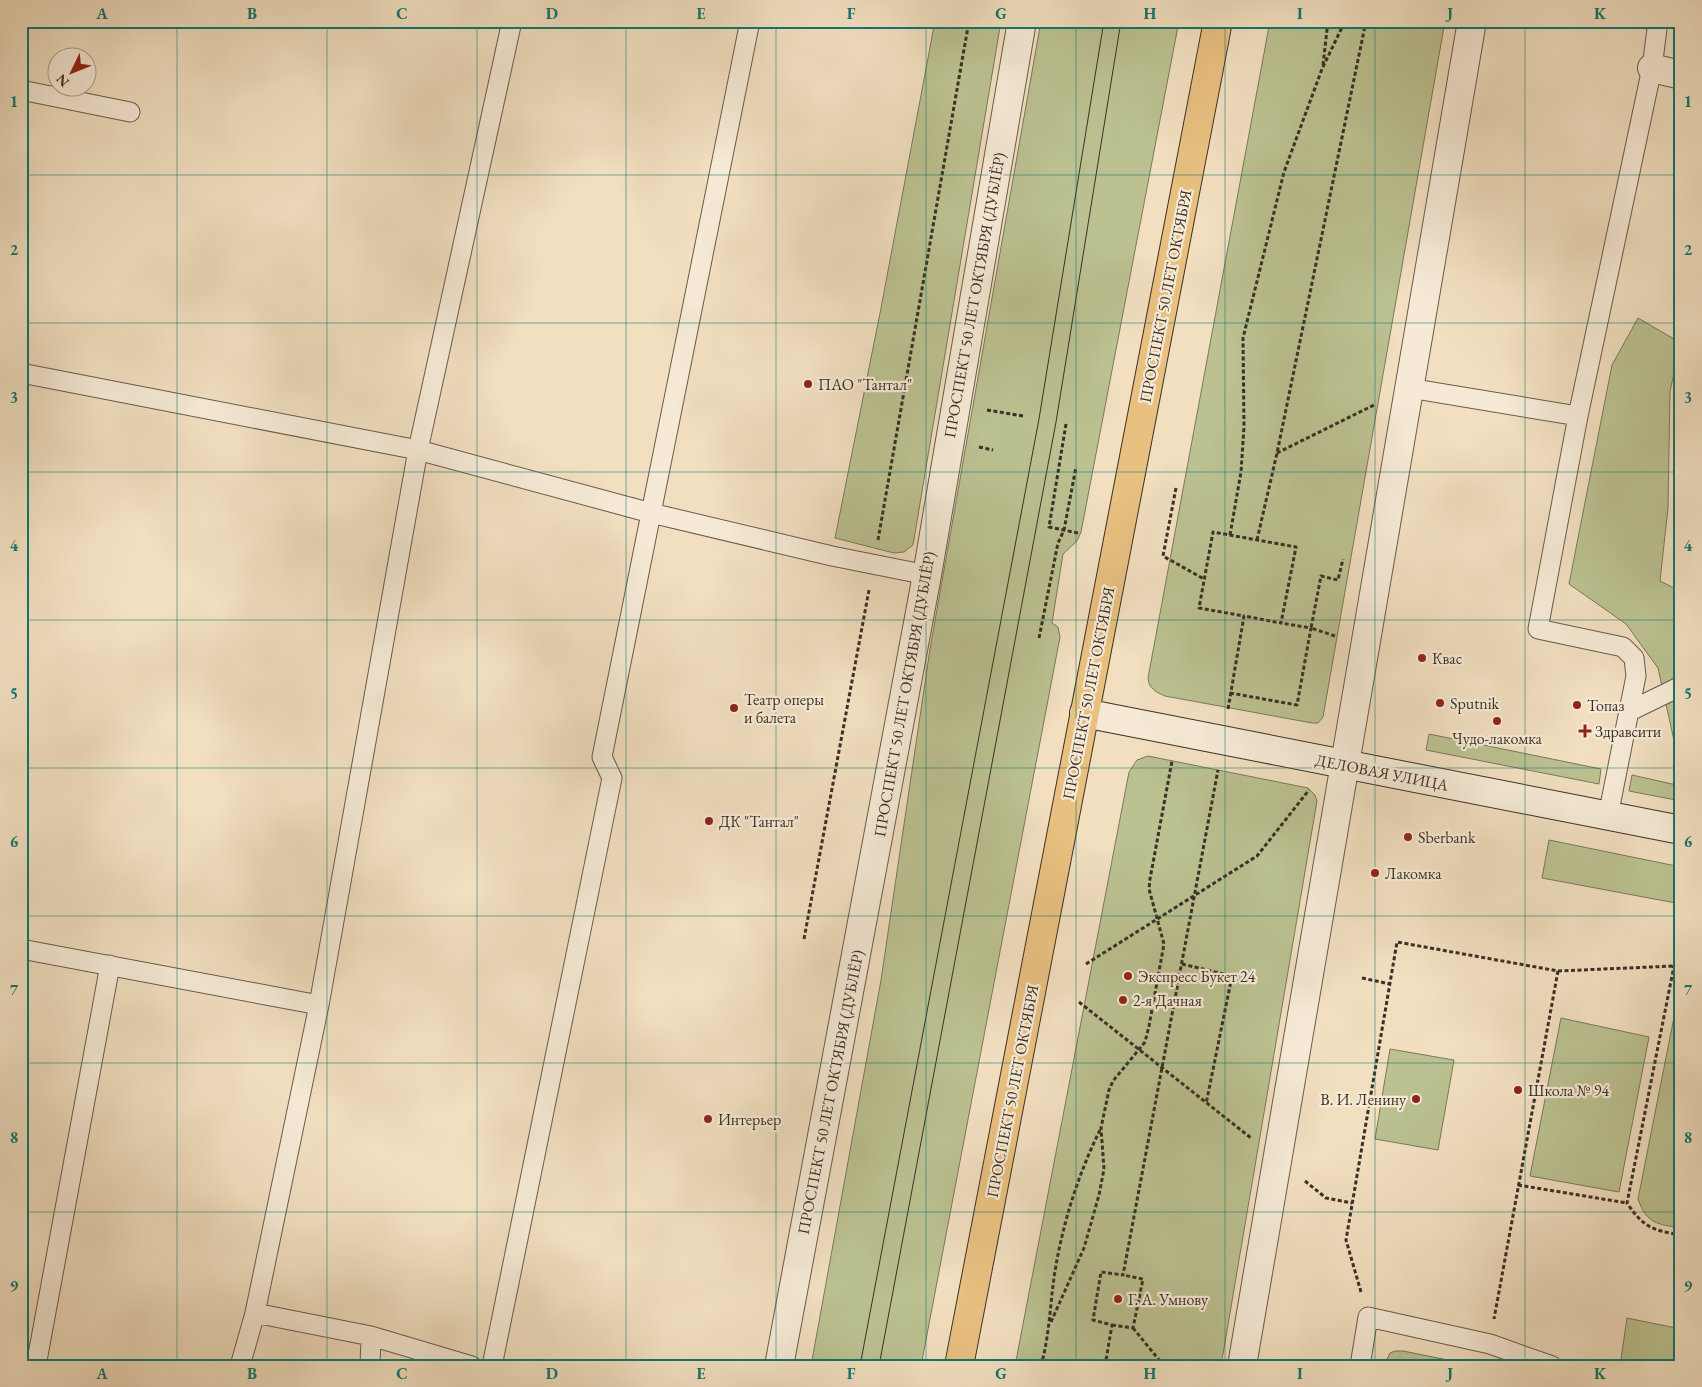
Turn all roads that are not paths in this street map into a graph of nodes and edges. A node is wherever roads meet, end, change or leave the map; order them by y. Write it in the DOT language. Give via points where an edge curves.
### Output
graph roads {
  1 [pos="512,21"];
  2 [pos="750,21"];
  3 [pos="1022,21"];
  4 [pos="1218,21"];
  5 [pos="1472,21"];
  6 [pos="1658,21"];
  7 [pos="1652,68"];
  8 [pos="1681,75"];
  9 [pos="21,90"];
  10 [pos="130,112"];
  11 [pos="21,374"];
  12 [pos="1408,388"];
  13 [pos="1578,416"];
  14 [pos="418,450"];
  15 [pos="652,512"];
  16 [pos="927,575"];
  17 [pos="1681,686"];
  18 [pos="1628,712"];
  19 [pos="1084,713"];
  20 [pos="1343,764"];
  21 [pos="1608,816"];
  22 [pos="1681,830"];
  23 [pos="21,948"];
  24 [pos="110,965"];
  25 [pos="318,1005"];
  26 [pos="255,1313"];
  27 [pos="371,1336"];
  28 [pos="36,1366"];
  29 [pos="240,1366"];
  30 [pos="370,1366"];
  31 [pos="472,1366"];
  32 [pos="492,1366"];
  33 [pos="779,1366"];
  34 [pos="959,1366"];
  35 [pos="1242,1366"];
  36 [pos="1360,1366"];
  37 [pos="1552,1366"];
  1 -- 14 [label="lane"];
  2 -- 15 [label="lane"];
  3 -- 16 [label="street, ПРОСПЕКТ 50 ЛЕТ ОКТЯБРЯ (ДУБЛЁР)"];
  4 -- 19 [label="main road, ПРОСПЕКТ 50 ЛЕТ ОКТЯБРЯ"];
  5 -- 12 [label="street"];
  6 -- 7 [label="lane"];
  7 -- 8 [label="street"];
  7 -- 13 [label="lane"];
  9 -- 10 [label="lane"];
  11 -- 14 [label="lane"];
  12 -- 13 [label="lane"];
  12 -- 20 [label="street"];
  13 -- 18 [label="lane" via="1538,629 1623,647 1634,658 1636,676"];
  14 -- 15 [label="lane"];
  14 -- 25 [label="lane"];
  15 -- 16 [label="lane"];
  15 -- 32 [label="lane" via="602,757 612,778"];
  16 -- 33 [label="street, ПРОСПЕКТ 50 ЛЕТ ОКТЯБРЯ (ДУБЛЁР)"];
  17 -- 18 [label="lane"];
  18 -- 21 [label="lane"];
  19 -- 20 [label="street, ДЕЛОВАЯ УЛИЦА"];
  19 -- 34 [label="main road, ПРОСПЕКТ 50 ЛЕТ ОКТЯБРЯ"];
  20 -- 21 [label="street, ДЕЛОВАЯ УЛИЦА"];
  20 -- 35 [label="street"];
  21 -- 22 [label="street, ДЕЛОВАЯ УЛИЦА"];
  23 -- 24 [label="lane"];
  24 -- 25 [label="lane"];
  24 -- 28 [label="lane"];
  25 -- 26 [label="lane"];
  26 -- 27 [label="lane"];
  26 -- 29 [label="lane"];
  27 -- 30 [label="lane"];
  27 -- 31 [label="lane"];
  36 -- 37 [label="lane" via="1368,1317 1490,1344"];
}
